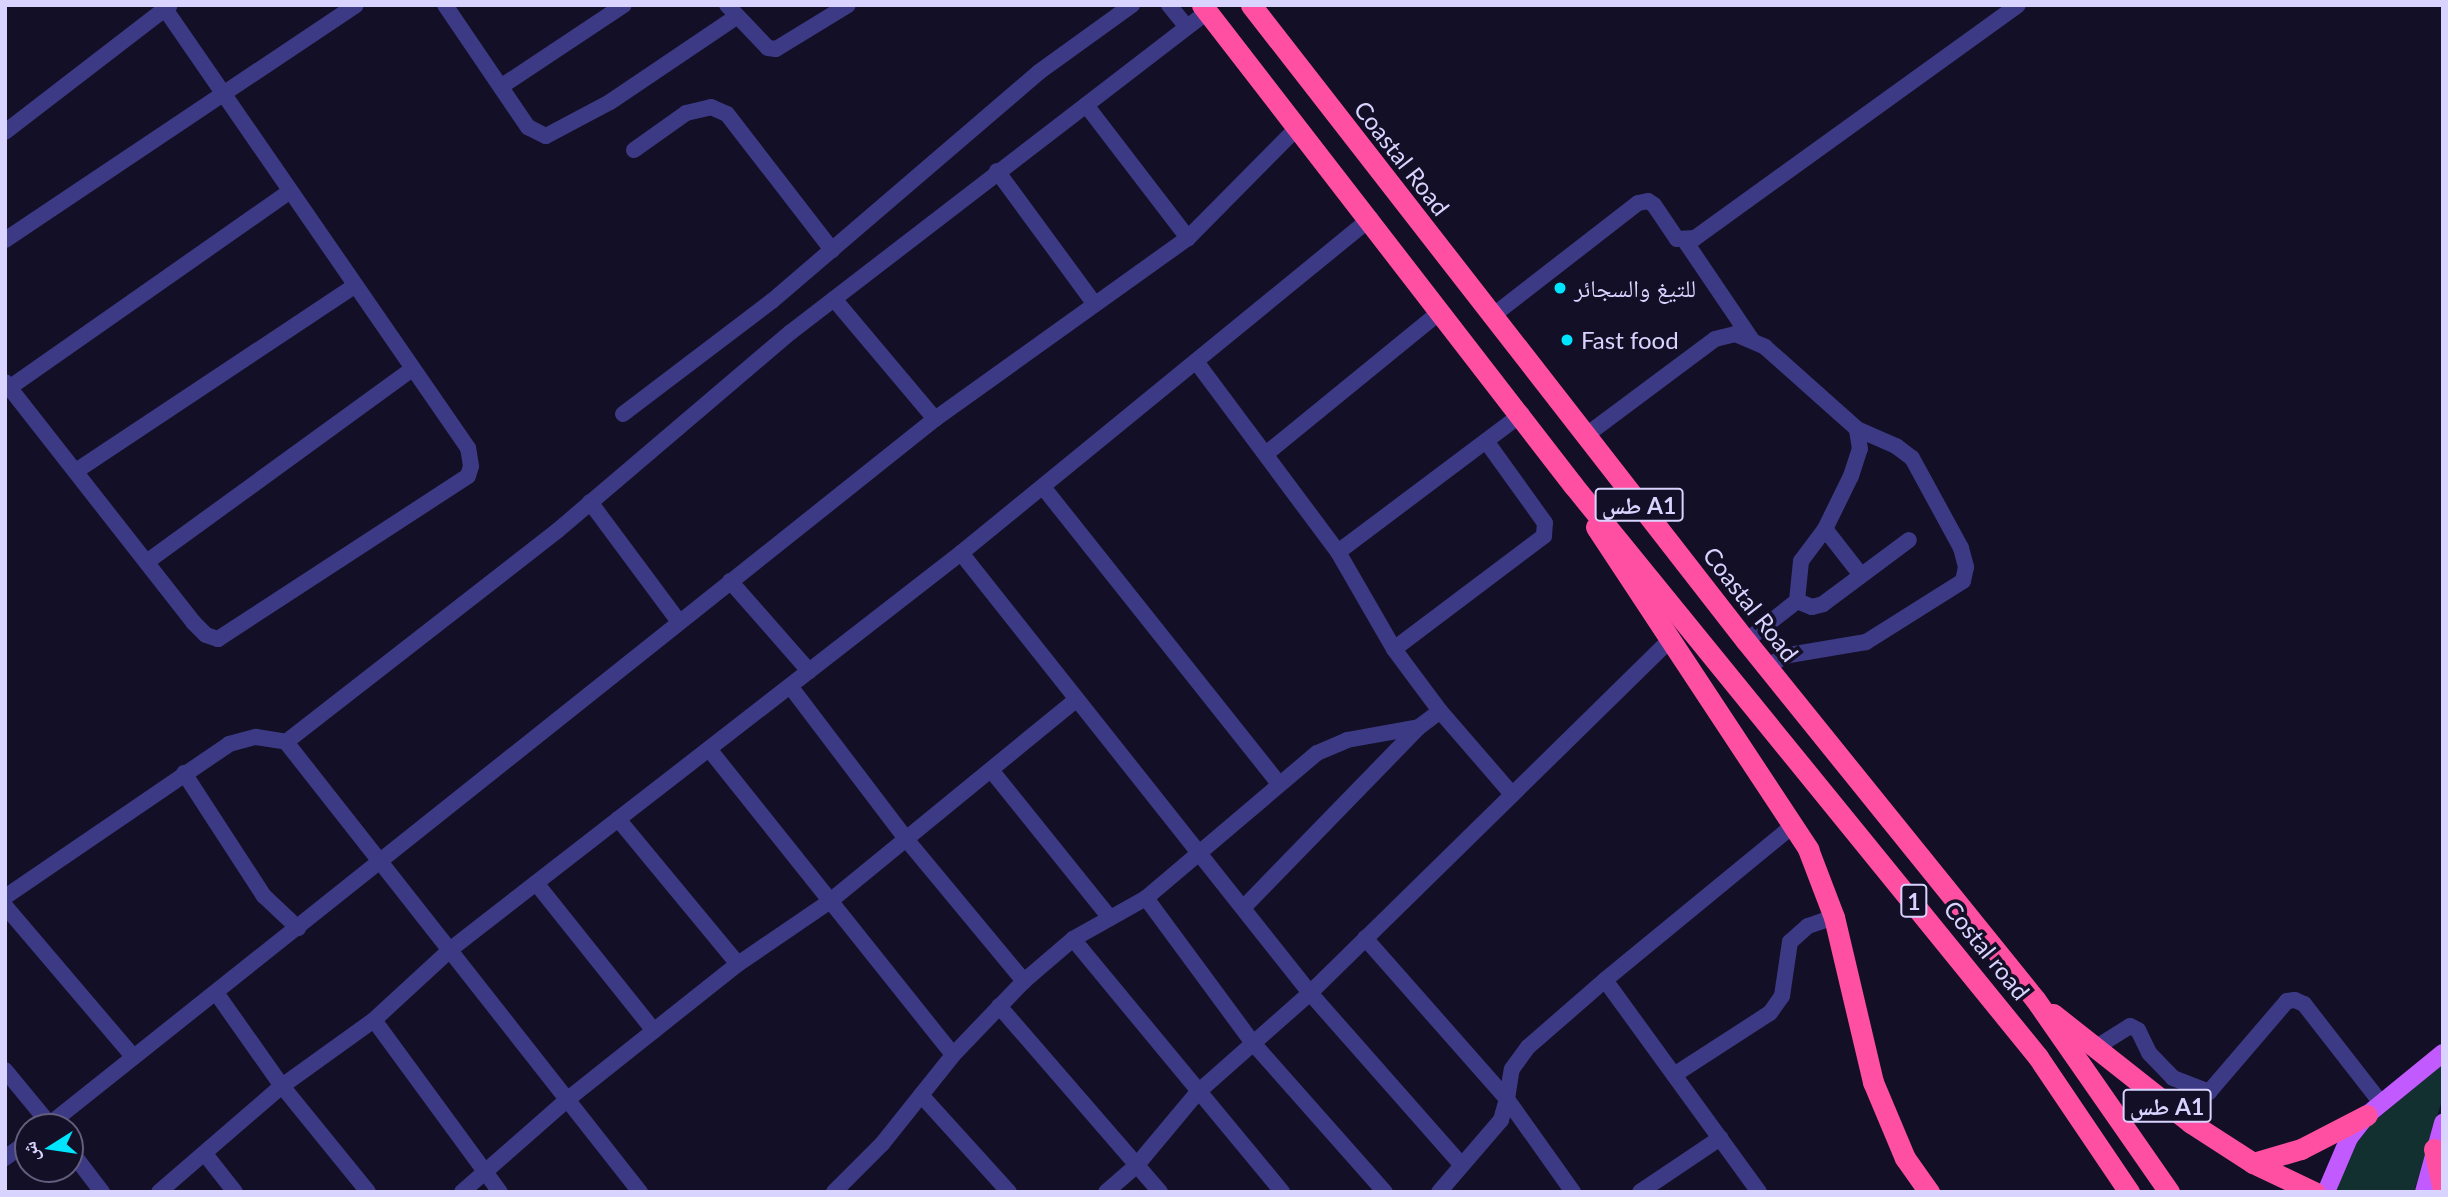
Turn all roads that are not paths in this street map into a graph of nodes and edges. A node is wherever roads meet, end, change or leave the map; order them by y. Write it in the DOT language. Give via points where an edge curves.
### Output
graph roads {
  1 [pos="356,5"];
  2 [pos="445,5"];
  3 [pos="624,5"];
  4 [pos="848,5"];
  5 [pos="1132,5"];
  6 [pos="1169,5"];
  7 [pos="1251,5"];
  8 [pos="2018,5"];
  9 [pos="168,7"];
  10 [pos="1205,8"];
  11 [pos="732,11"];
  12 [pos="1187,27"];
  13 [pos="502,86"];
  14 [pos="222,92"];
  15 [pos="1086,105"];
  16 [pos="1297,128"];
  17 [pos="5,132"];
  18 [pos="634,150"];
  19 [pos="997,171"];
  20 [pos="290,191"];
  21 [pos="1371,218"];
  22 [pos="1188,238"];
  23 [pos="5,240"];
  24 [pos="1685,241"];
  25 [pos="832,250"];
  26 [pos="354,286"];
  27 [pos="834,299"];
  28 [pos="1094,303"];
  29 [pos="1441,311"];
  30 [pos="1491,317"];
  31 [pos="1752,340"];
  32 [pos="1197,363"];
  33 [pos="412,369"];
  34 [pos="7,385"];
  35 [pos="623,414"];
  36 [pos="1522,414"];
  37 [pos="935,419"];
  38 [pos="1857,429"];
  39 [pos="1585,436"];
  40 [pos="1486,442"];
  41 [pos="1267,453"];
  42 [pos="76,471"];
  43 [pos="1573,485"];
  44 [pos="1043,487"];
  45 [pos="590,502"];
  46 [pos="1825,528"];
  47 [pos="1909,540"];
  48 [pos="961,552"];
  49 [pos="1338,552"];
  50 [pos="148,561"];
  51 [pos="1861,575"];
  52 [pos="730,581"];
  53 [pos="1797,601"];
  54 [pos="679,622"];
  55 [pos="1669,641"];
  56 [pos="1746,641"];
  57 [pos="1394,649"];
  58 [pos="1766,666"];
  59 [pos="809,671"];
  60 [pos="790,686"];
  61 [pos="1077,699"];
  62 [pos="1440,711"];
  63 [pos="1419,727"];
  64 [pos="286,742"];
  65 [pos="709,749"];
  66 [pos="991,770"];
  67 [pos="184,773"];
  68 [pos="1279,784"];
  69 [pos="1512,794"];
  70 [pos="618,819"];
  71 [pos="1794,825"];
  72 [pos="906,839"];
  73 [pos="1198,850"];
  74 [pos="379,864"];
  75 [pos="536,883"];
  76 [pos="5,897"];
  77 [pos="1146,898"];
  78 [pos="829,902"];
  79 [pos="5,906"];
  80 [pos="1244,907"];
  81 [pos="1835,917"];
  82 [pos="1110,918"];
  83 [pos="298,928"];
  84 [pos="1365,938"];
  85 [pos="1073,939"];
  86 [pos="451,949"];
  87 [pos="737,964"];
  88 [pos="1605,979"];
  89 [pos="1024,981"];
  90 [pos="1310,993"];
  91 [pos="217,994"];
  92 [pos="2035,999"];
  93 [pos="999,1006"];
  94 [pos="374,1020"];
  95 [pos="654,1031"];
  96 [pos="1253,1043"];
  97 [pos="2095,1048"];
  98 [pos="2443,1053"];
  99 [pos="132,1055"];
  100 [pos="953,1055"];
  101 [pos="5,1070"];
  102 [pos="1674,1075"];
  103 [pos="282,1086"];
  104 [pos="1197,1093"];
  105 [pos="921,1095"];
  106 [pos="568,1099"];
  107 [pos="1507,1099"];
  108 [pos="2374,1109"];
  109 [pos="39,1113"];
  110 [pos="64,1113"];
  111 [pos="2443,1123"];
  112 [pos="1720,1138"];
  113 [pos="2434,1149"];
  114 [pos="205,1154"];
  115 [pos="2253,1163"];
  116 [pos="1461,1164"];
  117 [pos="1136,1166"];
  118 [pos="84,1168"];
  119 [pos="486,1173"];
  120 [pos="839,1190"];
  121 [pos="2443,1190"];
  122 [pos="102,1192"];
  123 [pos="159,1192"];
  124 [pos="235,1192"];
  125 [pos="368,1192"];
  126 [pos="462,1192"];
  127 [pos="500,1192"];
  128 [pos="640,1192"];
  129 [pos="1009,1192"];
  130 [pos="1106,1192"];
  131 [pos="1160,1192"];
  132 [pos="1282,1192"];
  133 [pos="1385,1192"];
  134 [pos="1439,1192"];
  135 [pos="1573,1192"];
  136 [pos="1640,1192"];
  137 [pos="1759,1192"];
  138 [pos="1929,1192"];
  139 [pos="2129,1192"];
  140 [pos="2169,1192"];
  141 [pos="2314,1192"];
  142 [pos="2326,1192"];
  143 [pos="2424,1192"];
  1 -- 14 [label="street"];
  2 -- 13 [label="street"];
  3 -- 13 [label="street"];
  4 -- 11 [label="street" via="776,49 768,48"];
  5 -- 25 [label="street" via="1039,72"];
  6 -- 12 [label="street"];
  7 -- 30 [label="highway, Coastal Road / طس A1"];
  8 -- 24 [label="street"];
  9 -- 14 [label="street"];
  9 -- 17 [label="street"];
  10 -- 12 [label="street"];
  10 -- 16 [label="highway, طس A1"];
  11 -- 13 [label="street" via="555,134 537,134 528,127"];
  12 -- 15 [label="street"];
  14 -- 20 [label="street"];
  14 -- 23 [label="street"];
  15 -- 19 [label="street"];
  15 -- 22 [label="street"];
  16 -- 21 [label="highway, طس A1"];
  16 -- 22 [label="street"];
  18 -- 25 [label="street" via="686,113 711,107 727,114"];
  19 -- 27 [label="street"];
  19 -- 28 [label="street"];
  20 -- 26 [label="street"];
  20 -- 34 [label="street"];
  21 -- 29 [label="highway, طس A1"];
  21 -- 32 [label="street"];
  22 -- 28 [label="street"];
  24 -- 30 [label="street" via="1677,239 1654,205 1638,203"];
  24 -- 31 [label="street"];
  25 -- 35 [label="street"];
  26 -- 33 [label="street"];
  26 -- 42 [label="street"];
  27 -- 37 [label="street"];
  27 -- 45 [label="street"];
  28 -- 37 [label="street"];
  29 -- 36 [label="highway, طس A1"];
  29 -- 41 [label="street"];
  30 -- 39 [label="highway, Coastal Road / طس A1"];
  31 -- 38 [label="street"];
  31 -- 39 [label="street" via="1735,334 1715,339"];
  32 -- 41 [label="street"];
  32 -- 44 [label="street"];
  33 -- 50 [label="street"];
  33 -- 50 [label="street" via="468,448 468,476 218,639 193,622"];
  34 -- 42 [label="street"];
  36 -- 40 [label="street"];
  36 -- 43 [label="highway, طس A1"];
  37 -- 52 [label="street"];
  38 -- 46 [label="street" via="1860,449"];
  38 -- 58 [label="street" via="1912,458 1961,548 1966,567 1963,581 1866,642 1789,655"];
  39 -- 56 [label="highway, Coastal Road / طس A1"];
  40 -- 49 [label="street"];
  40 -- 57 [label="street" via="1545,523 1544,536"];
  41 -- 49 [label="street"];
  42 -- 50 [label="street"];
  43 -- 55 [label="highway" via="1610,553"];
  43 -- 139 [label="highway, Costal road / 1" via="2038,1057"];
  44 -- 48 [label="street"];
  44 -- 68 [label="street"];
  45 -- 54 [label="street"];
  45 -- 64 [label="street"];
  46 -- 51 [label="street"];
  46 -- 53 [label="street" via="1801,561"];
  47 -- 51 [label="street"];
  48 -- 59 [label="street"];
  48 -- 61 [label="street"];
  49 -- 57 [label="street"];
  51 -- 53 [label="street" via="1823,604 1812,607"];
  52 -- 54 [label="street"];
  52 -- 59 [label="street"];
  53 -- 56 [label="street"];
  54 -- 74 [label="street"];
  55 -- 69 [label="street"];
  55 -- 71 [label="highway"];
  56 -- 58 [label="highway, Coastal Road / طس A1"];
  57 -- 62 [label="street"];
  58 -- 92 [label="highway, Coastal Road / طس A1"];
  59 -- 60 [label="street"];
  60 -- 65 [label="street"];
  60 -- 72 [label="street"];
  61 -- 66 [label="street"];
  61 -- 73 [label="street"];
  62 -- 63 [label="street"];
  62 -- 69 [label="street"];
  63 -- 68 [label="street" via="1347,740 1317,753"];
  63 -- 80 [label="street"];
  64 -- 67 [label="street" via="241,739"];
  64 -- 74 [label="street"];
  65 -- 70 [label="street"];
  65 -- 78 [label="street"];
  66 -- 72 [label="street"];
  66 -- 82 [label="street"];
  67 -- 76 [label="street"];
  67 -- 83 [label="street" via="264,896"];
  68 -- 73 [label="street"];
  69 -- 84 [label="street"];
  70 -- 75 [label="street"];
  70 -- 87 [label="street"];
  71 -- 81 [label="highway"];
  71 -- 88 [label="street"];
  72 -- 78 [label="street"];
  72 -- 89 [label="street"];
  73 -- 77 [label="street"];
  73 -- 80 [label="street"];
  74 -- 83 [label="street"];
  74 -- 86 [label="street"];
  75 -- 86 [label="street"];
  75 -- 95 [label="street"];
  77 -- 82 [label="street"];
  77 -- 96 [label="street"];
  78 -- 87 [label="street"];
  78 -- 100 [label="street"];
  79 -- 99 [label="street"];
  80 -- 90 [label="street"];
  81 -- 102 [label="street" via="1808,926 1790,942 1782,996 1770,1013"];
  81 -- 138 [label="highway" via="1873,1082 1905,1158"];
  82 -- 85 [label="street"];
  83 -- 91 [label="street"];
  84 -- 90 [label="street"];
  84 -- 107 [label="street"];
  85 -- 89 [label="street"];
  85 -- 104 [label="street"];
  86 -- 94 [label="street"];
  86 -- 106 [label="street"];
  87 -- 95 [label="street"];
  88 -- 102 [label="street"];
  88 -- 107 [label="street" via="1528,1047 1512,1069"];
  89 -- 93 [label="street"];
  90 -- 96 [label="street"];
  90 -- 116 [label="street"];
  91 -- 99 [label="street"];
  91 -- 103 [label="street"];
  92 -- 97 [label="highway, Coastal Road / طس A1"];
  92 -- 140 [label="highway, Coastal Road"];
  93 -- 100 [label="street"];
  93 -- 117 [label="street"];
  94 -- 103 [label="street"];
  94 -- 119 [label="street"];
  95 -- 106 [label="street"];
  96 -- 104 [label="street"];
  96 -- 133 [label="street"];
  97 -- 108 [label="street" via="2130,1027 2138,1030 2149,1053 2173,1078 2210,1092 2287,1001 2295,1000 2304,1003"];
  97 -- 115 [label="highway, Coastal Road / طس A1" via="2180,1115"];
  98 -- 108 [label="main road"];
  99 -- 110 [label="street"];
  100 -- 105 [label="street"];
  101 -- 109 [label="street"];
  102 -- 112 [label="street"];
  103 -- 114 [label="street"];
  103 -- 125 [label="street"];
  104 -- 117 [label="street"];
  104 -- 132 [label="street"];
  105 -- 120 [label="street"];
  105 -- 129 [label="street"];
  106 -- 119 [label="street"];
  106 -- 128 [label="street"];
  107 -- 116 [label="street" via="1501,1120"];
  107 -- 135 [label="street"];
  108 -- 115 [label="highway" via="2301,1149"];
  108 -- 142 [label="main road" via="2349,1138"];
  111 -- 113 [label="main road"];
  112 -- 136 [label="street"];
  112 -- 137 [label="street"];
  113 -- 121 [label="highway"];
  113 -- 143 [label="main road"];
  114 -- 123 [label="street"];
  114 -- 124 [label="street"];
  115 -- 141 [label="highway, Coastal Road / طس A1"];
  116 -- 134 [label="street"];
  117 -- 130 [label="street"];
  117 -- 131 [label="street"];
  118 -- 122 [label="street"];
  119 -- 126 [label="street"];
  119 -- 127 [label="street"];
}
